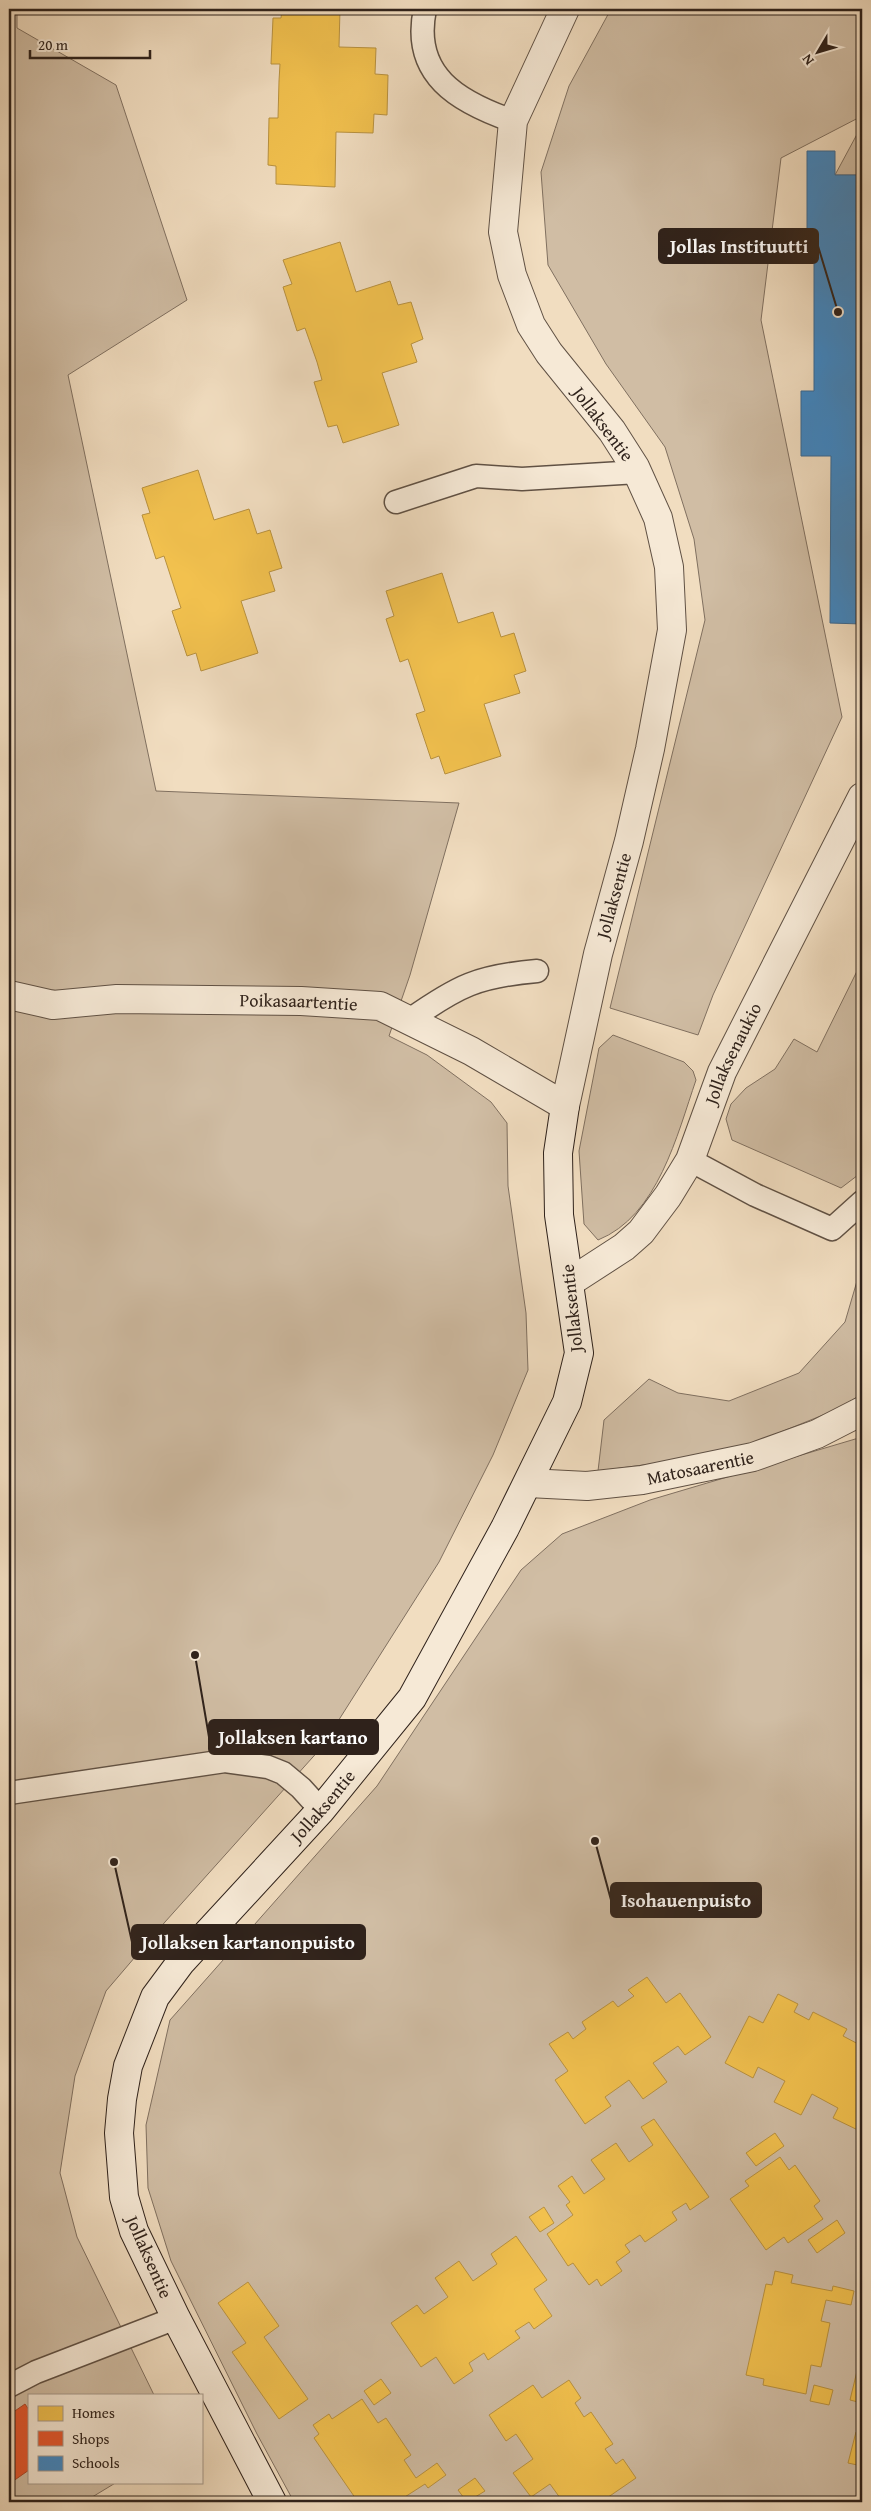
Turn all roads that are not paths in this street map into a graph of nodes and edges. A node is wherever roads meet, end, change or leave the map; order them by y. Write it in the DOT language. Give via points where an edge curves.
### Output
graph roads {
  1 [pos="425,9"];
  2 [pos="565,9"];
  3 [pos="513,121"];
  4 [pos="638,472"];
  5 [pos="396,502"];
  6 [pos="862,797"];
  7 [pos="536,972"];
  8 [pos="9,995"];
  9 [pos="411,1019"];
  10 [pos="565,1106"];
  11 [pos="690,1160"];
  12 [pos="862,1202"];
  13 [pos="570,1282"];
  14 [pos="862,1411"];
  15 [pos="528,1483"];
  16 [pos="9,1793"];
  17 [pos="321,1810"];
  18 [pos="176,2318"];
  19 [pos="9,2386"];
  20 [pos="272,2502"];
  1 -- 3 [label="lane" via="421,29 427,59 444,83 454,94"];
  2 -- 3 [label="street, Jollaksentie"];
  3 -- 4 [label="street, Jollaksentie" via="503,232 512,275 531,325 549,353 612,431"];
  4 -- 5 [label="lane" via="522,479 476,476"];
  4 -- 10 [label="street, Jollaksentie" via="658,518 669,567 672,630 650,749 598,954"];
  6 -- 11 [label="street, Jollaksenaukio" via="722,1072"];
  7 -- 9 [label="lane" via="500,974 469,983 440,998"];
  8 -- 9 [label="street, Poikasaartentie" via="52,1005 117,999 370,1005"];
  9 -- 10 [label="street, Poikasaartentie"];
  10 -- 13 [label="street, Jollaksentie" via="558,1153 559,1214"];
  11 -- 12 [label="lane" via="762,1199 832,1229"];
  11 -- 13 [label="street, Jollaksenaukio" via="641,1232 624,1248"];
  13 -- 15 [label="street, Jollaksentie" via="579,1353 567,1402"];
  14 -- 15 [label="street, Matosaarentie" via="817,1434 735,1460 642,1480 587,1486"];
  15 -- 17 [label="street, Jollaksentie" via="455,1624 412,1698"];
  16 -- 17 [label="lane" via="225,1761 283,1773"];
  17 -- 18 [label="street, Jollaksentie" via="181,1962 156,1997 128,2066 119,2133 124,2198 134,2231"];
  18 -- 19 [label="lane" via="36,2372"];
  18 -- 20 [label="street, Jollaksentie"];
}
